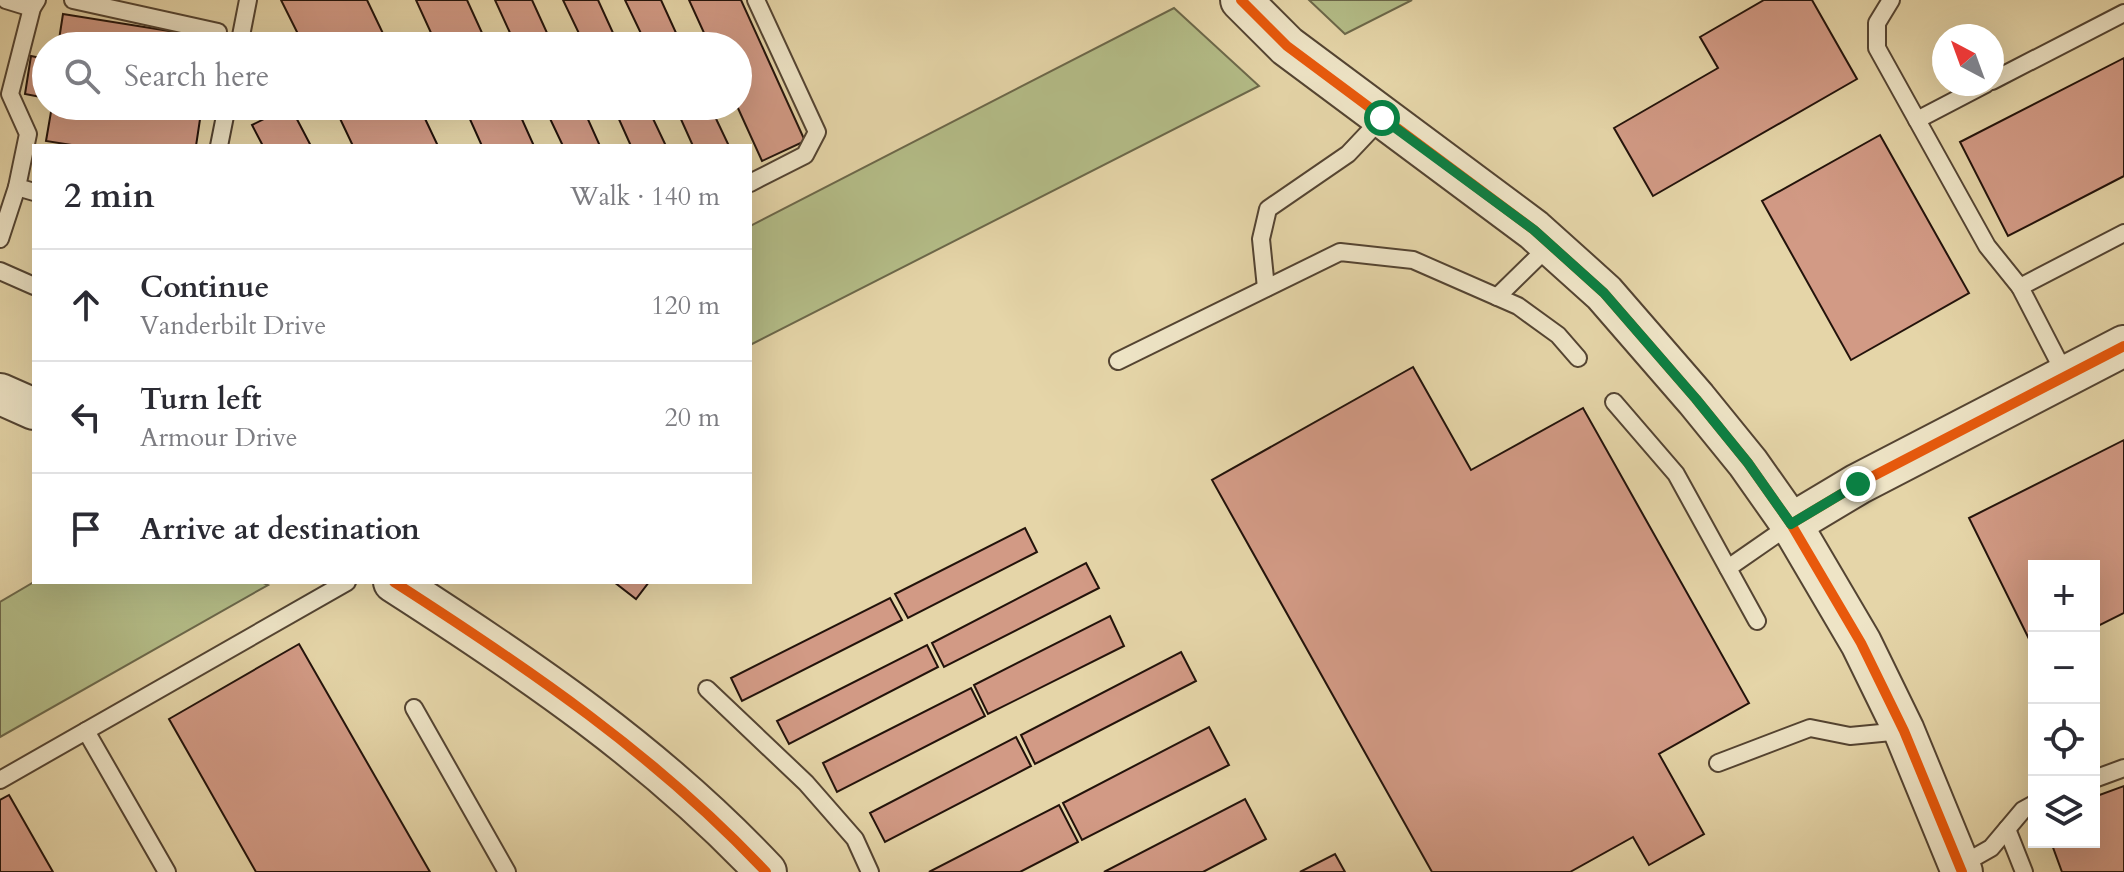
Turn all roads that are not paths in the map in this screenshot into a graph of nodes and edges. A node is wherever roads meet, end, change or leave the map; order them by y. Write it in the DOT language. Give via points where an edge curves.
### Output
graph roads {
  1 [pos="6,0"];
  2 [pos="73,0"];
  3 [pos="248,0"];
  4 [pos="756,0"];
  5 [pos="1241,0"];
  6 [pos="1891,0"];
  7 [pos="34,4"];
  8 [pos="2124,13"];
  9 [pos="218,32"];
  10 [pos="242,32"];
  11 [pos="2004,75"];
  12 [pos="1963,96"];
  13 [pos="1382,118"];
  14 [pos="224,120"];
  15 [pos="1917,120"];
  16 [pos="219,144"];
  17 [pos="752,182"];
  18 [pos="17,187"];
  19 [pos="32,191"];
  20 [pos="2124,233"];
  21 [pos="0,239"];
  22 [pos="1551,245"];
  23 [pos="0,271"];
  24 [pos="32,285"];
  25 [pos="2020,287"];
  26 [pos="1266,288"];
  27 [pos="1497,297"];
  28 [pos="2124,346"];
  29 [pos="1578,358"];
  30 [pos="1118,361"];
  31 [pos="2066,376"];
  32 [pos="0,394"];
  33 [pos="1614,402"];
  34 [pos="32,408"];
  35 [pos="1791,524"];
  36 [pos="1728,568"];
  37 [pos="343,584"];
  38 [pos="397,584"];
  39 [pos="1757,621"];
  40 [pos="707,689"];
  41 [pos="414,708"];
  42 [pos="86,731"];
  43 [pos="1904,731"];
  44 [pos="1718,763"];
  45 [pos="2124,768"];
  46 [pos="2100,777"];
  47 [pos="0,780"];
  48 [pos="2028,807"];
  49 [pos="2007,829"];
  50 [pos="1961,869"];
  51 [pos="167,872"];
  52 [pos="507,872"];
  53 [pos="766,872"];
  54 [pos="870,872"];
  55 [pos="2024,872"];
  1 -- 7 [label="lane"];
  2 -- 9 [label="lane"];
  3 -- 10 [label="lane"];
  4 -- 17 [label="lane" via="817,132 805,155"];
  5 -- 13 [label="street" via="1287,46"];
  6 -- 15 [label="lane" via="1877,23 1877,48"];
  7 -- 18 [label="lane" via="10,94 28,134"];
  8 -- 11 [label="lane"];
  12 -- 15 [label="lane"];
  13 -- 22 [label="street"];
  13 -- 26 [label="lane" via="1348,154 1268,209 1261,239"];
  14 -- 16 [label="lane"];
  15 -- 25 [label="lane" via="1987,246"];
  18 -- 19 [label="lane"];
  18 -- 21 [label="lane"];
  20 -- 25 [label="lane"];
  22 -- 27 [label="lane"];
  22 -- 35 [label="street" via="1604,293 1696,399"];
  23 -- 24 [label="lane"];
  25 -- 31 [label="lane"];
  26 -- 27 [label="lane" via="1340,252 1413,260"];
  26 -- 30 [label="lane"];
  27 -- 29 [label="lane" via="1558,335"];
  28 -- 31 [label="street"];
  31 -- 35 [label="street"];
  32 -- 34 [label="street"];
  33 -- 36 [label="lane" via="1676,474"];
  35 -- 36 [label="lane"];
  35 -- 43 [label="street" via="1861,643"];
  36 -- 39 [label="lane"];
  37 -- 42 [label="lane"];
  38 -- 53 [label="street" via="583,709"];
  40 -- 54 [label="lane" via="806,783 855,839"];
  41 -- 52 [label="lane"];
  42 -- 47 [label="lane"];
  42 -- 51 [label="lane"];
  43 -- 44 [label="lane" via="1850,736 1810,728"];
  43 -- 50 [label="street"];
  45 -- 46 [label="lane"];
  48 -- 49 [label="lane"];
  49 -- 50 [label="lane"];
  49 -- 55 [label="lane"];
}
